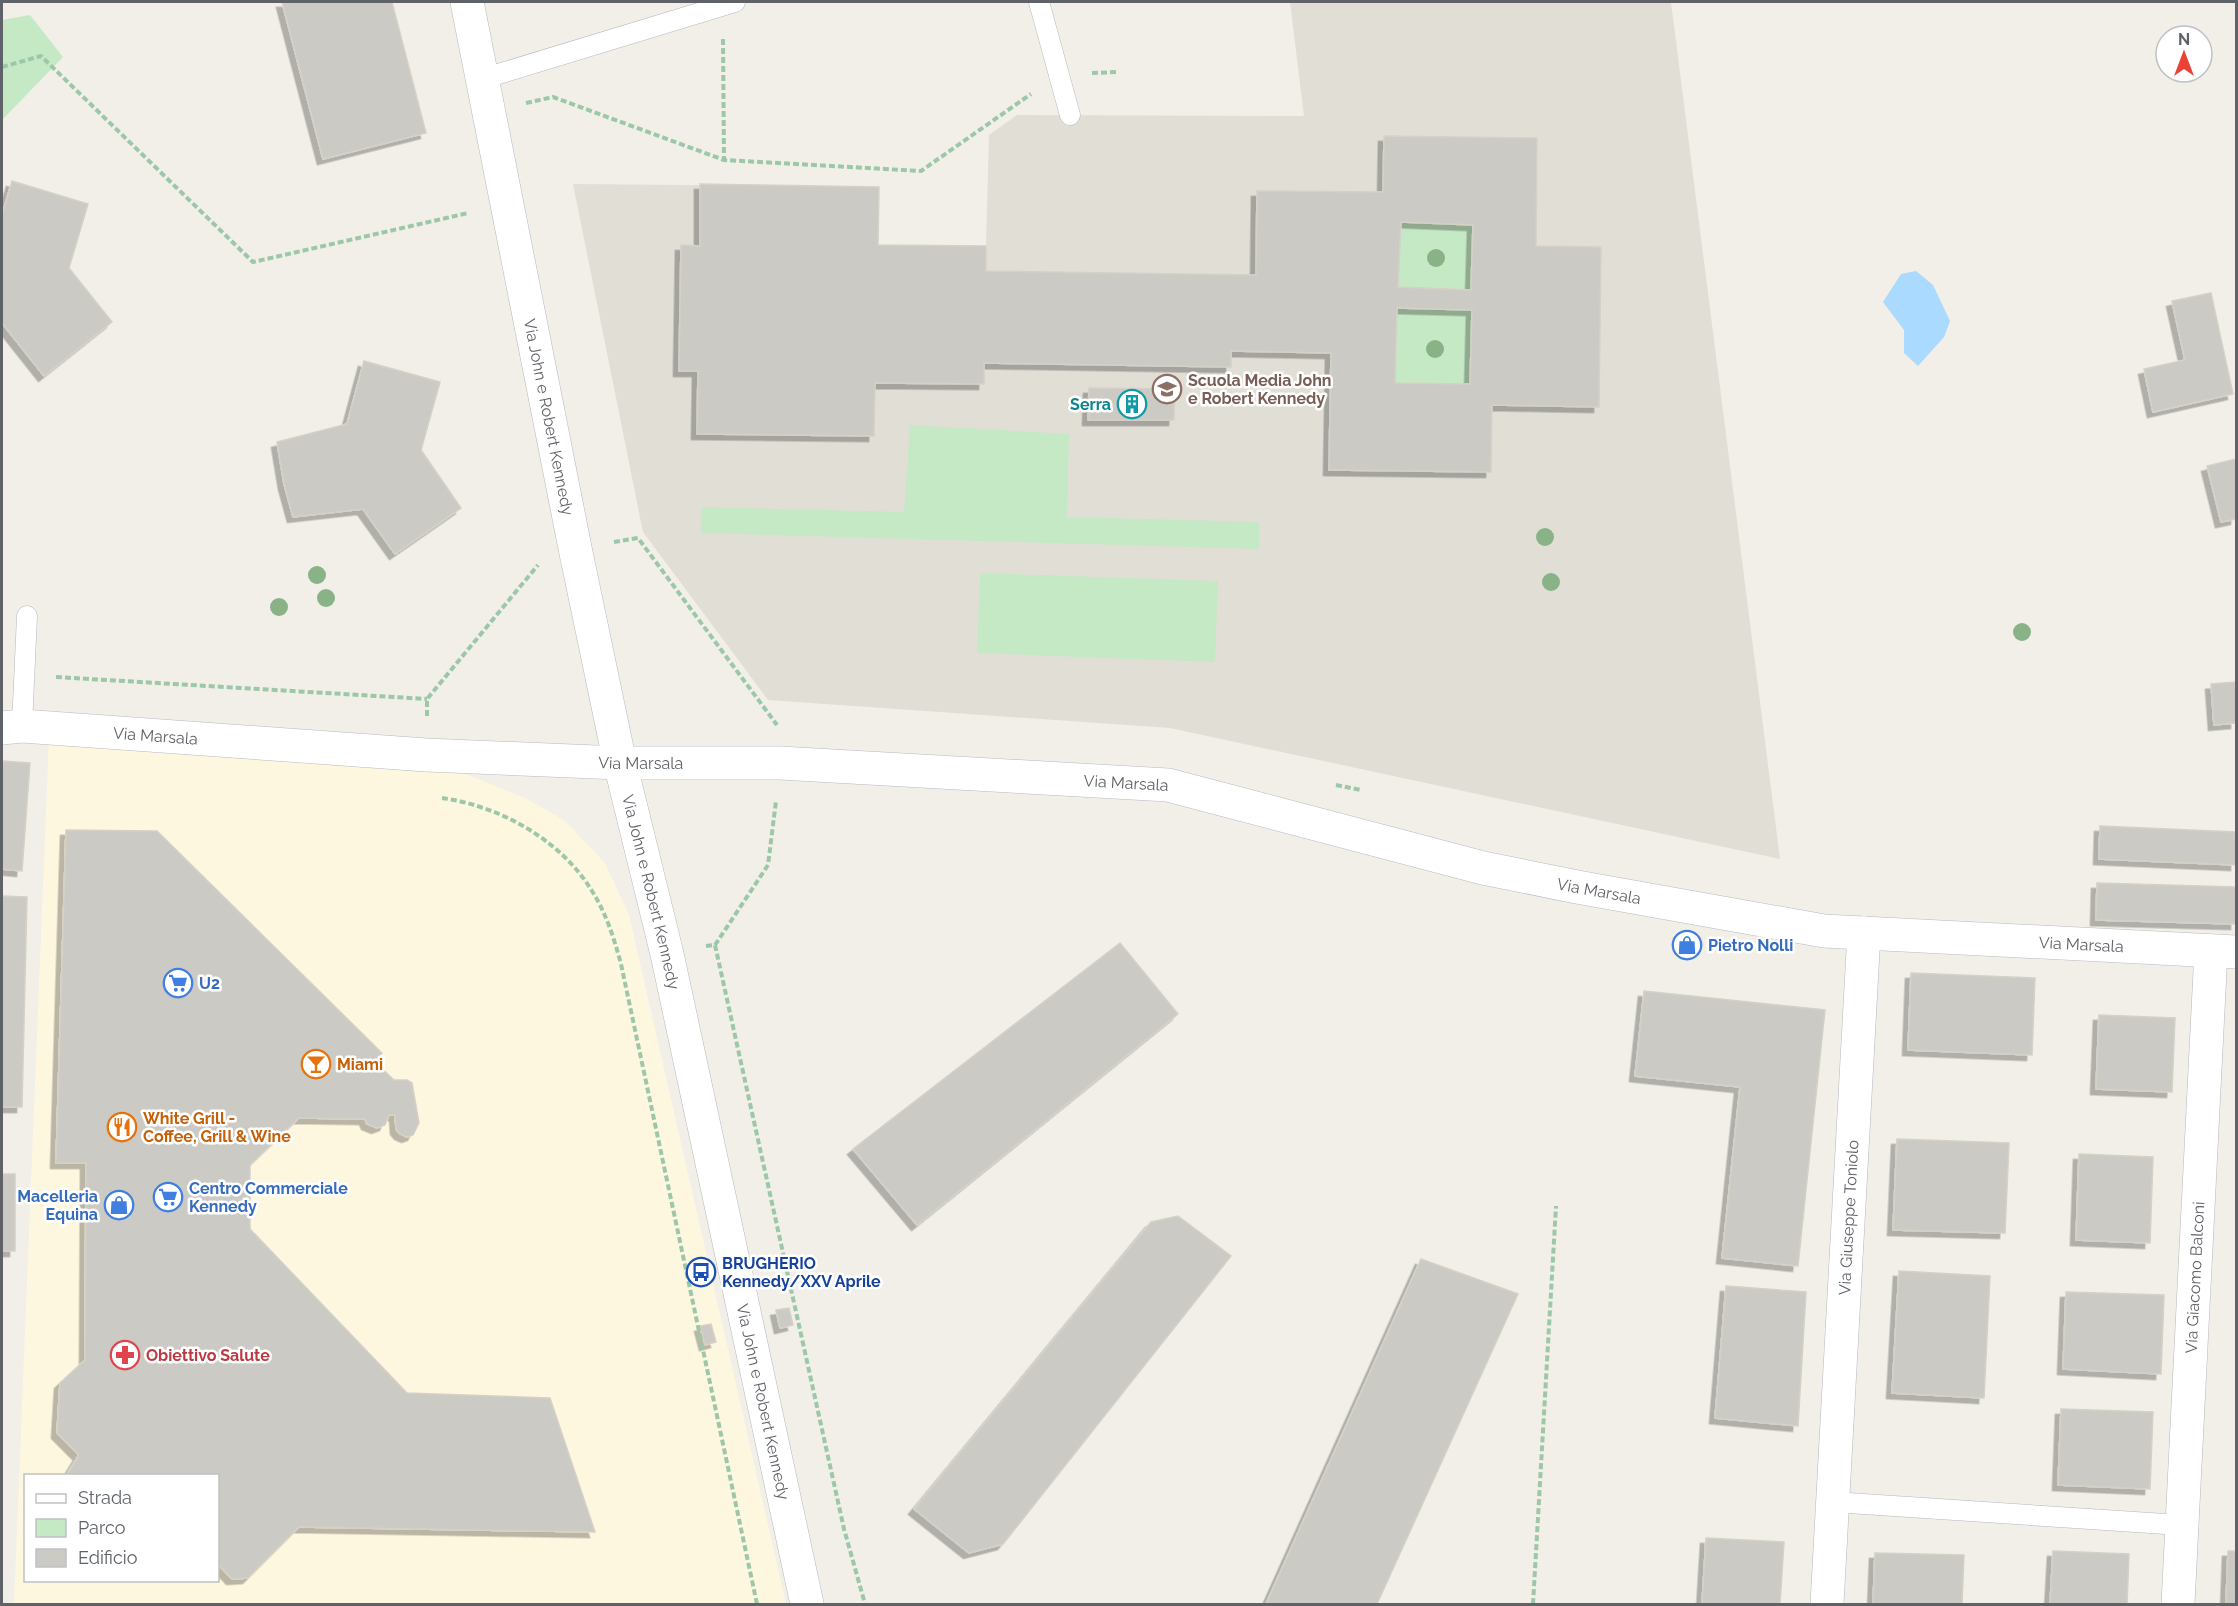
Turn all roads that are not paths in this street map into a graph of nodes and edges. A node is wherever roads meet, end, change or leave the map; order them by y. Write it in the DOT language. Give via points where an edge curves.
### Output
graph roads {
  1 [pos="467,2"];
  2 [pos="1039,2"];
  3 [pos="729,3"];
  4 [pos="482,79"];
  5 [pos="1070,115"];
  6 [pos="27,616"];
  7 [pos="12,727"];
  8 [pos="620,763"];
  9 [pos="1864,933"];
  10 [pos="2224,951"];
  11 [pos="1833,1502"];
  12 [pos="2181,1525"];
  13 [pos="807,1605"];
  14 [pos="1827,1605"];
  15 [pos="2178,1605"];
  1 -- 4 [label="street, Via John e Robert Kennedy"];
  2 -- 5 [label="lane"];
  3 -- 4 [label="lane"];
  4 -- 8 [label="street, Via John e Robert Kennedy"];
  6 -- 7 [label="lane" via="24,675"];
  7 -- 8 [label="street, Via Marsala" via="426,755"];
  8 -- 9 [label="street, Via Marsala" via="780,763 1168,785 1483,868 1824,931"];
  8 -- 13 [label="street, Via John e Robert Kennedy" via="667,954"];
  9 -- 10 [label="street, Via Marsala"];
  9 -- 11 [label="street, Via Giuseppe Toniolo"];
  10 -- 12 [label="street, Via Giacomo Balconi"];
  11 -- 12 [label="lane"];
  11 -- 14 [label="street, Via Giuseppe Toniolo"];
  12 -- 15 [label="street, Via Giacomo Balconi"];
}
